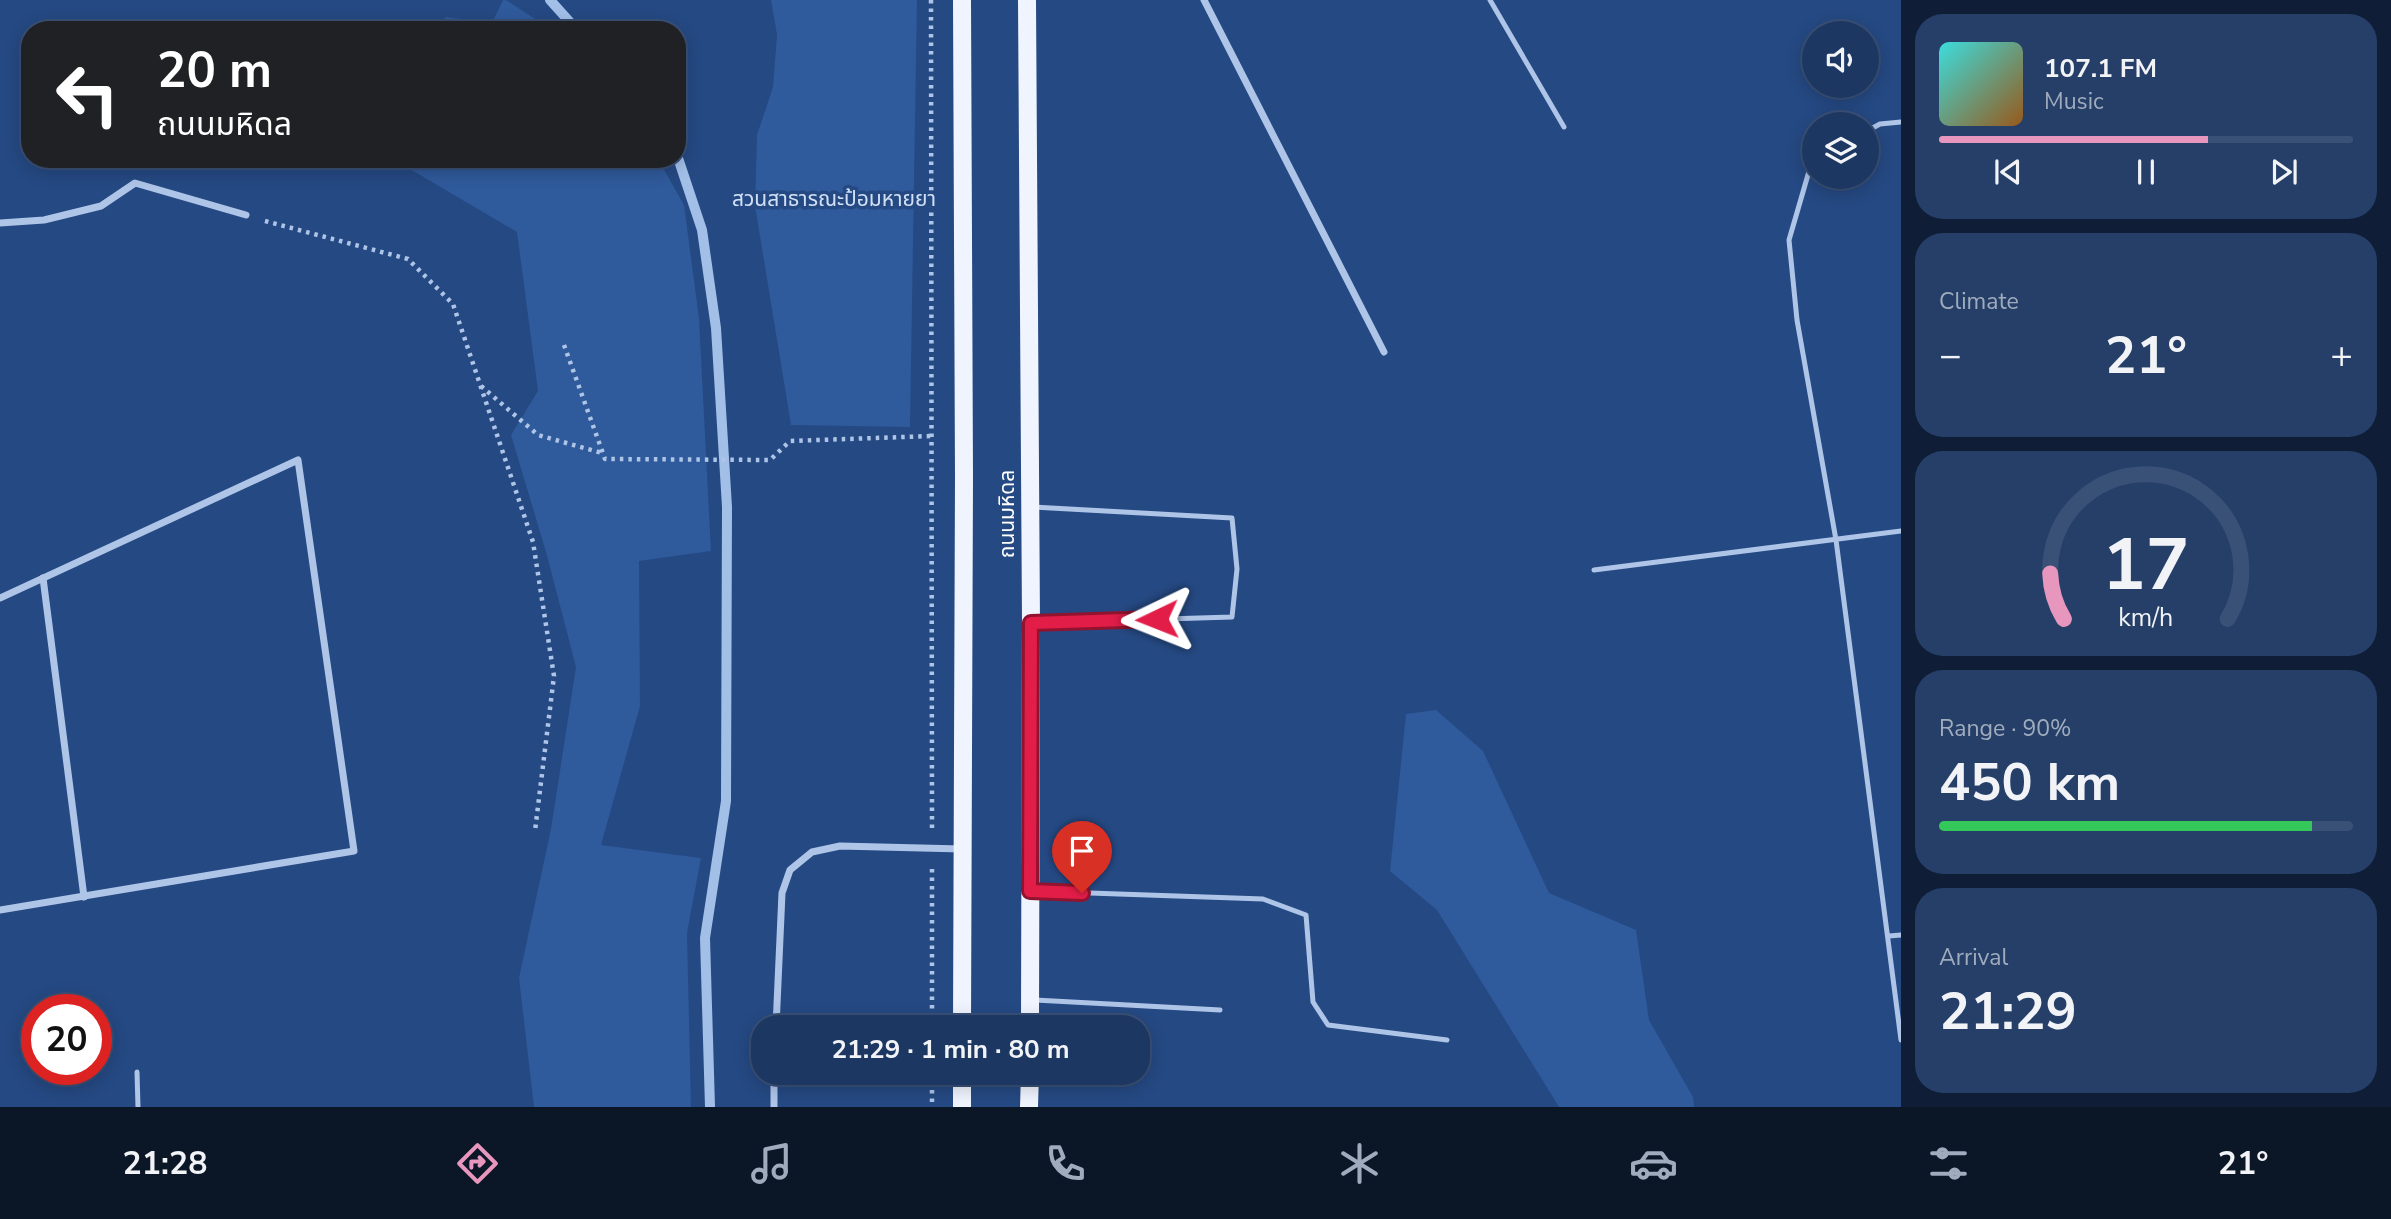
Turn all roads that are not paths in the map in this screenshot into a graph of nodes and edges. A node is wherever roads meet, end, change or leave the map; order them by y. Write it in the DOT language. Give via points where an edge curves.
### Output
graph roads {
  1 [pos="962,0"];
  2 [pos="1027,0"];
  3 [pos="1204,0"];
  4 [pos="1490,0"];
  5 [pos="1901,122"];
  6 [pos="1879,125"];
  7 [pos="1564,127"];
  8 [pos="1804,189"];
  9 [pos="246,215"];
  10 [pos="0,223"];
  11 [pos="1384,352"];
  12 [pos="1030,507"];
  13 [pos="1901,531"];
  14 [pos="1836,540"];
  15 [pos="1594,570"];
  16 [pos="43,578"];
  17 [pos="0,598"];
  18 [pos="1031,623"];
  19 [pos="962,849"];
  20 [pos="1030,891"];
  21 [pos="84,897"];
  22 [pos="0,911"];
  23 [pos="1901,934"];
  24 [pos="1889,936"];
  25 [pos="1030,1000"];
  26 [pos="1220,1010"];
  27 [pos="777,1015"];
  28 [pos="962,1015"];
  29 [pos="1030,1015"];
  30 [pos="1447,1040"];
  31 [pos="1901,1040"];
  32 [pos="137,1072"];
  33 [pos="775,1085"];
  34 [pos="962,1085"];
  35 [pos="1030,1085"];
  36 [pos="138,1107"];
  37 [pos="774,1107"];
  38 [pos="962,1107"];
  39 [pos="1030,1107"];
  1 -- 19 [label="main road, ถนนมหิดล"];
  2 -- 12 [label="main road, ถนนมหิดล"];
  3 -- 11 [label="street"];
  4 -- 7 [label="lane"];
  5 -- 6 [label="lane"];
  8 -- 14 [label="lane" via="1789,240 1797,320"];
  9 -- 10 [label="street" via="135,183 101,206 44,220"];
  12 -- 18 [label="main road, ถนนมหิดล"];
  12 -- 18 [label="lane" via="1232,518 1237,569 1232,617"];
  13 -- 14 [label="lane"];
  14 -- 15 [label="lane"];
  14 -- 24 [label="lane"];
  16 -- 17 [label="street"];
  16 -- 21 [label="street"];
  16 -- 21 [label="street" via="298,460 354,851"];
  18 -- 20 [label="main road, ถนนมหิดล"];
  19 -- 27 [label="street" via="840,846 812,852 790,870 782,893"];
  19 -- 28 [label="main road, ถนนมหิดล"];
  20 -- 25 [label="main road, ถนนมหิดล"];
  20 -- 30 [label="lane" via="1263,899 1306,915 1313,1002 1328,1025"];
  21 -- 22 [label="street"];
  23 -- 24 [label="lane"];
  24 -- 31 [label="lane"];
  25 -- 26 [label="lane"];
  25 -- 29 [label="main road, ถนนมหิดล"];
  32 -- 36 [label="lane"];
  33 -- 37 [label="street"];
  34 -- 38 [label="main road"];
  35 -- 39 [label="main road"];
}
